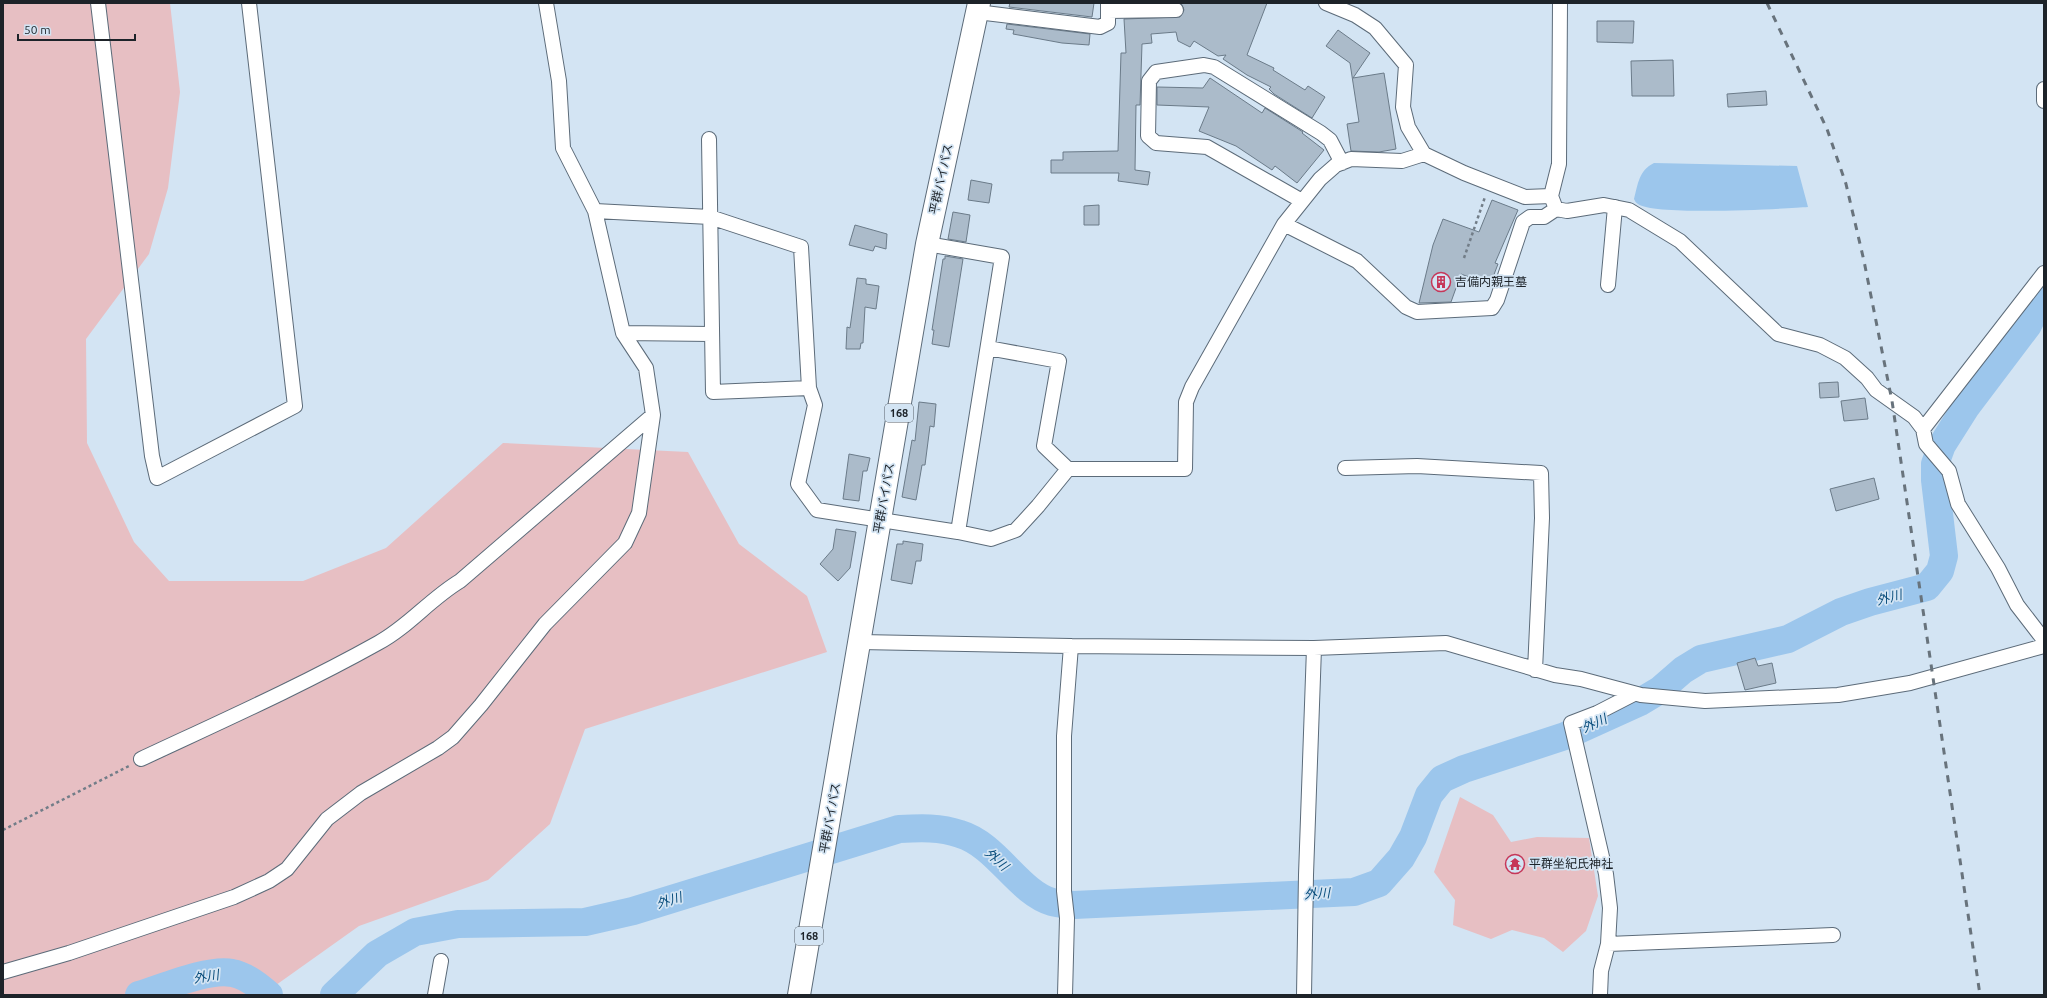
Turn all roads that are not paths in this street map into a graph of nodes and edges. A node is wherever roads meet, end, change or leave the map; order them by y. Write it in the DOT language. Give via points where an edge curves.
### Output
graph roads {
  1 [pos="98,3"];
  2 [pos="249,3"];
  3 [pos="546,3"];
  4 [pos="1326,3"];
  5 [pos="1560,3"];
  6 [pos="978,7"];
  7 [pos="1108,7"];
  8 [pos="1176,10"];
  9 [pos="2044,89"];
  10 [pos="2044,101"];
  11 [pos="709,139"];
  12 [pos="1424,154"];
  13 [pos="1342,163"];
  14 [pos="1302,201"];
  15 [pos="1554,203"];
  16 [pos="1615,207"];
  17 [pos="595,211"];
  18 [pos="710,217"];
  19 [pos="1284,224"];
  20 [pos="927,244"];
  21 [pos="2044,274"];
  22 [pos="1608,285"];
  23 [pos="623,333"];
  24 [pos="712,334"];
  25 [pos="988,348"];
  26 [pos="809,388"];
  27 [pos="653,415"];
  28 [pos="1923,430"];
  29 [pos="1345,468"];
  30 [pos="1068,469"];
  31 [pos="881,519"];
  32 [pos="958,532"];
  33 [pos="2044,640"];
  34 [pos="860,642"];
  35 [pos="1071,646"];
  36 [pos="2044,646"];
  37 [pos="1314,648"];
  38 [pos="1535,670"];
  39 [pos="1637,695"];
  40 [pos="141,759"];
  41 [pos="1834,935"];
  42 [pos="1608,944"];
  43 [pos="441,961"];
  44 [pos="3,972"];
  45 [pos="435,995"];
  46 [pos="799,995"];
  47 [pos="1065,995"];
  48 [pos="1304,995"];
  49 [pos="1600,995"];
  1 -- 2 [label="street" via="152,456 157,478 295,406"];
  3 -- 17 [label="street" via="559,81 563,148"];
  4 -- 12 [label="street" via="1356,15 1375,28 1406,65 1403,107 1408,127"];
  5 -- 15 [label="street" via="1559,164"];
  6 -- 7 [label="street" via="1100,27 1108,22"];
  6 -- 20 [label="highway, 平群バイパス / 168"];
  7 -- 8 [label="street"];
  9 -- 10 [label="street"];
  11 -- 18 [label="street"];
  12 -- 13 [label="street" via="1402,161 1351,159"];
  12 -- 15 [label="street" via="1525,197"];
  13 -- 14 [label="street" via="1320,179"];
  13 -- 14 [label="street" via="1330,140 1321,132 1214,67 1204,65 1156,72 1149,81 1148,136 1156,143 1207,147"];
  14 -- 19 [label="street"];
  15 -- 16 [label="street" via="1567,211 1604,205"];
  15 -- 19 [label="street" via="1544,217 1530,217 1523,222 1492,308 1417,312 1406,307 1357,261"];
  16 -- 22 [label="street"];
  16 -- 28 [label="street" via="1629,210 1680,241 1778,334 1820,346 1845,358 1876,390 1914,417"];
  17 -- 18 [label="street"];
  17 -- 23 [label="street"];
  18 -- 24 [label="street"];
  18 -- 26 [label="street" via="801,247"];
  19 -- 30 [label="street" via="1192,387 1186,402 1185,469"];
  20 -- 25 [label="street" via="1002,258"];
  20 -- 31 [label="highway, 平群バイパス / 168"];
  21 -- 28 [label="street"];
  23 -- 24 [label="street"];
  23 -- 27 [label="street" via="646,368"];
  24 -- 26 [label="street" via="713,392"];
  25 -- 30 [label="street" via="1058,361 1044,446"];
  25 -- 32 [label="street"];
  26 -- 31 [label="street" via="815,405 798,484 817,510"];
  27 -- 40 [label="street" via="460,581 446,589 417,616 379,643"];
  27 -- 44 [label="street" via="639,513 625,543 545,624 453,738 361,793 333,814 287,869 269,881 234,897 69,953"];
  28 -- 33 [label="street" via="1926,444 1948,470 1958,504 1998,568 2017,605"];
  29 -- 38 [label="street" via="1417,466 1541,473 1542,518"];
  30 -- 32 [label="street" via="1016,530 991,539"];
  31 -- 32 [label="street"];
  31 -- 34 [label="highway, 平群バイパス / 168"];
  34 -- 35 [label="street"];
  34 -- 46 [label="highway, 平群バイパス / 168"];
  35 -- 37 [label="street"];
  35 -- 47 [label="street" via="1064,736 1064,891 1067,918"];
  36 -- 39 [label="street" via="1910,683 1838,695 1705,701"];
  37 -- 38 [label="street" via="1446,643"];
  37 -- 48 [label="street"];
  38 -- 39 [label="street" via="1581,679"];
  39 -- 42 [label="street" via="1571,723 1606,874 1610,908"];
  41 -- 42 [label="street"];
  42 -- 49 [label="street" via="1601,971"];
  43 -- 45 [label="street"];
}
